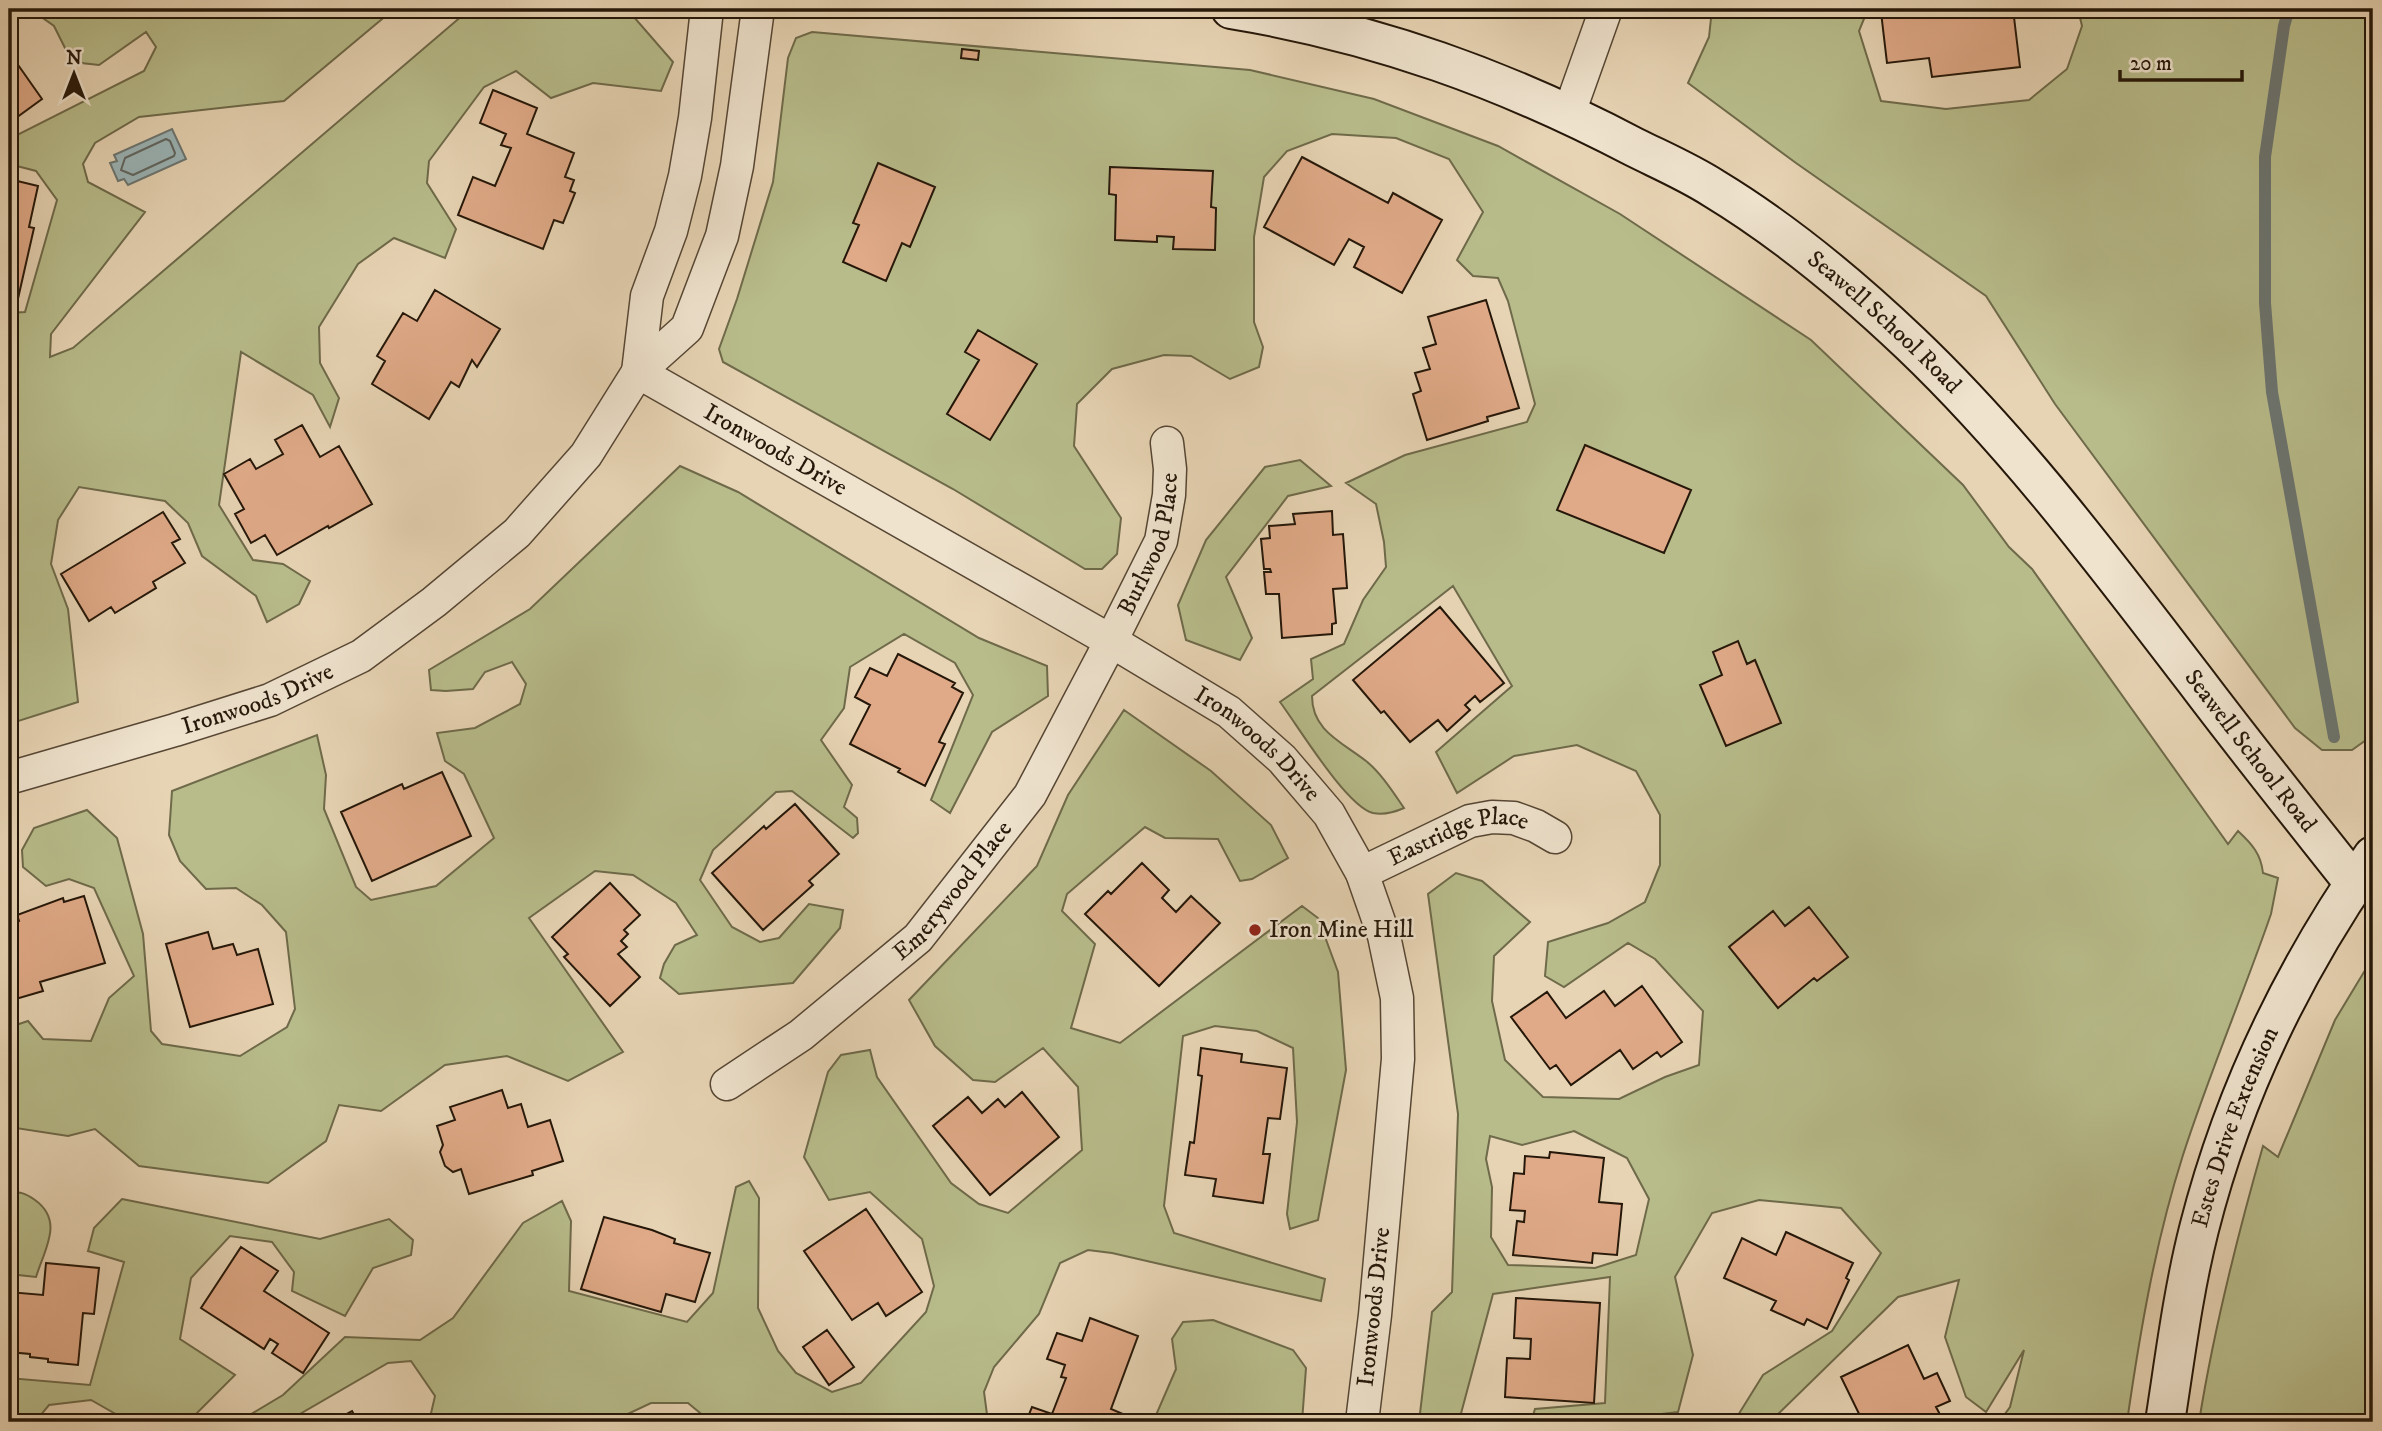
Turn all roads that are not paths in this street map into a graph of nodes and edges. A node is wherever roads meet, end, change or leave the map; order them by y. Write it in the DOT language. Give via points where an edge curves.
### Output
graph roads {
  1 [pos="707,9"];
  2 [pos="758,9"];
  3 [pos="1231,9"];
  4 [pos="1606,9"];
  5 [pos="1569,113"];
  6 [pos="638,372"];
  7 [pos="1167,443"];
  8 [pos="1111,641"];
  9 [pos="9,778"];
  10 [pos="1555,837"];
  11 [pos="2364,870"];
  12 [pos="1362,873"];
  13 [pos="727,1084"];
  14 [pos="1362,1422"];
  15 [pos="2165,1422"];
  1 -- 6 [label="street, Ironwoods Drive" via="685,176 647,296"];
  2 -- 6 [label="street, Ironwoods Drive" via="737,166 722,236 687,328"];
  3 -- 5 [label="street, Seawell School Road" via="1403,48"];
  4 -- 5 [label="street"];
  5 -- 11 [label="street, Seawell School Road" via="1711,187 1808,254 1909,342 1991,425 2072,520 2208,699"];
  6 -- 8 [label="street, Ironwoods Drive"];
  6 -- 9 [label="street, Ironwoods Drive" via="586,455 517,533 361,656 270,699"];
  7 -- 8 [label="street, Burlwood Place" via="1169,495 1161,541"];
  8 -- 12 [label="street, Ironwoods Drive" via="1229,712 1282,759 1329,814"];
  8 -- 13 [label="street, Emerywood Place" via="1030,795 918,938 801,1035"];
  10 -- 12 [label="street, Eastridge Place" via="1514,818 1470,821"];
  11 -- 15 [label="street, Estes Drive Extension" via="2281,1009 2232,1122 2186,1288"];
  12 -- 14 [label="street, Ironwoods Drive" via="1384,936 1397,998 1398,1059"];
}
